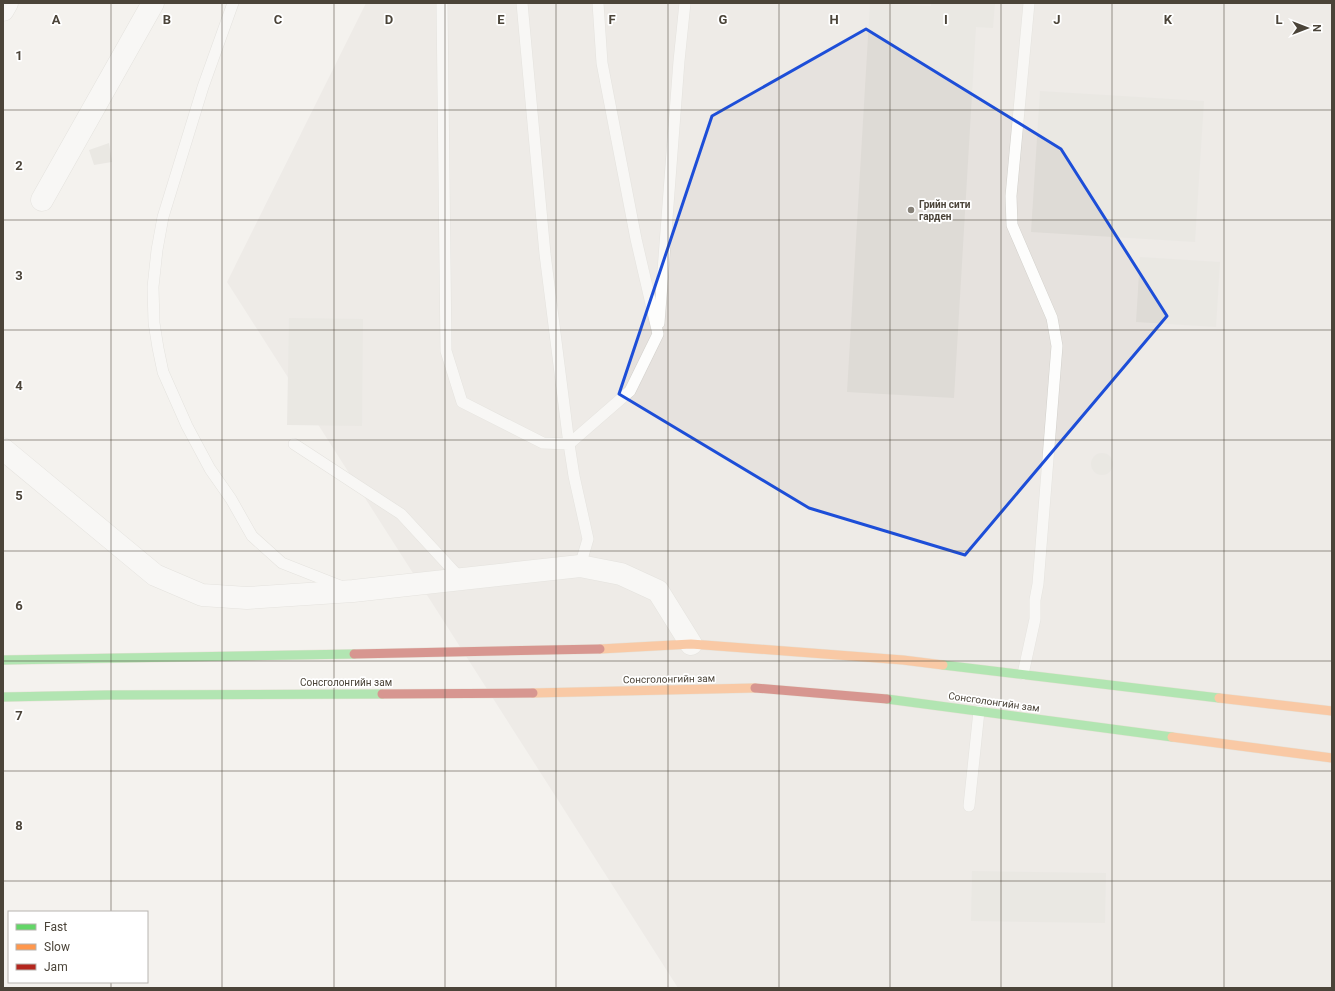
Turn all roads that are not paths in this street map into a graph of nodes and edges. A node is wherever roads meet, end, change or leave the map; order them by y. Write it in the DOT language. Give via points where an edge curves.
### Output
graph roads {
  1 [pos="7,3"];
  2 [pos="153,3"];
  3 [pos="233,3"];
  4 [pos="442,3"];
  5 [pos="522,3"];
  6 [pos="598,3"];
  7 [pos="685,3"];
  8 [pos="1029,3"];
  9 [pos="3,10"];
  10 [pos="42,200"];
  11 [pos="658,334"];
  12 [pos="294,444"];
  13 [pos="569,444"];
  14 [pos="3,449"];
  15 [pos="580,566"];
  16 [pos="461,579"];
  17 [pos="353,591"];
  18 [pos="691,644"];
  19 [pos="3,660"];
  20 [pos="1022,674"];
  21 [pos="3,697"];
  22 [pos="979,711"];
  23 [pos="1332,711"];
  24 [pos="1332,758"];
  25 [pos="969,806"];
  1 -- 9 [label="street"];
  2 -- 10 [label="street"];
  3 -- 17 [label="lane" via="203,87 163,217 153,287 158,348 164,372 187,426 210,469 252,536 282,563"];
  4 -- 13 [label="lane" via="446,351 462,402 543,443"];
  5 -- 13 [label="lane" via="545,254"];
  6 -- 11 [label="lane" via="602,64 636,239"];
  7 -- 11 [label="lane"];
  8 -- 20 [label="lane" via="1011,196 1012,225 1052,318 1057,346 1035,619"];
  11 -- 13 [label="lane" via="630,391"];
  12 -- 16 [label="lane" via="401,514"];
  13 -- 15 [label="lane" via="588,538"];
  14 -- 17 [label="street" via="155,575 202,595 247,598"];
  15 -- 16 [label="street"];
  15 -- 18 [label="street" via="621,574 658,591"];
  16 -- 17 [label="street"];
  18 -- 19 [label="main road" via="584,650"];
  18 -- 20 [label="main road" via="903,660"];
  20 -- 23 [label="main road"];
  21 -- 22 [label="main road, Сонсголонгийн зам" via="764,688 899,700"];
  22 -- 24 [label="main road, Сонсголонгийн зам"];
  22 -- 25 [label="lane"];
}
